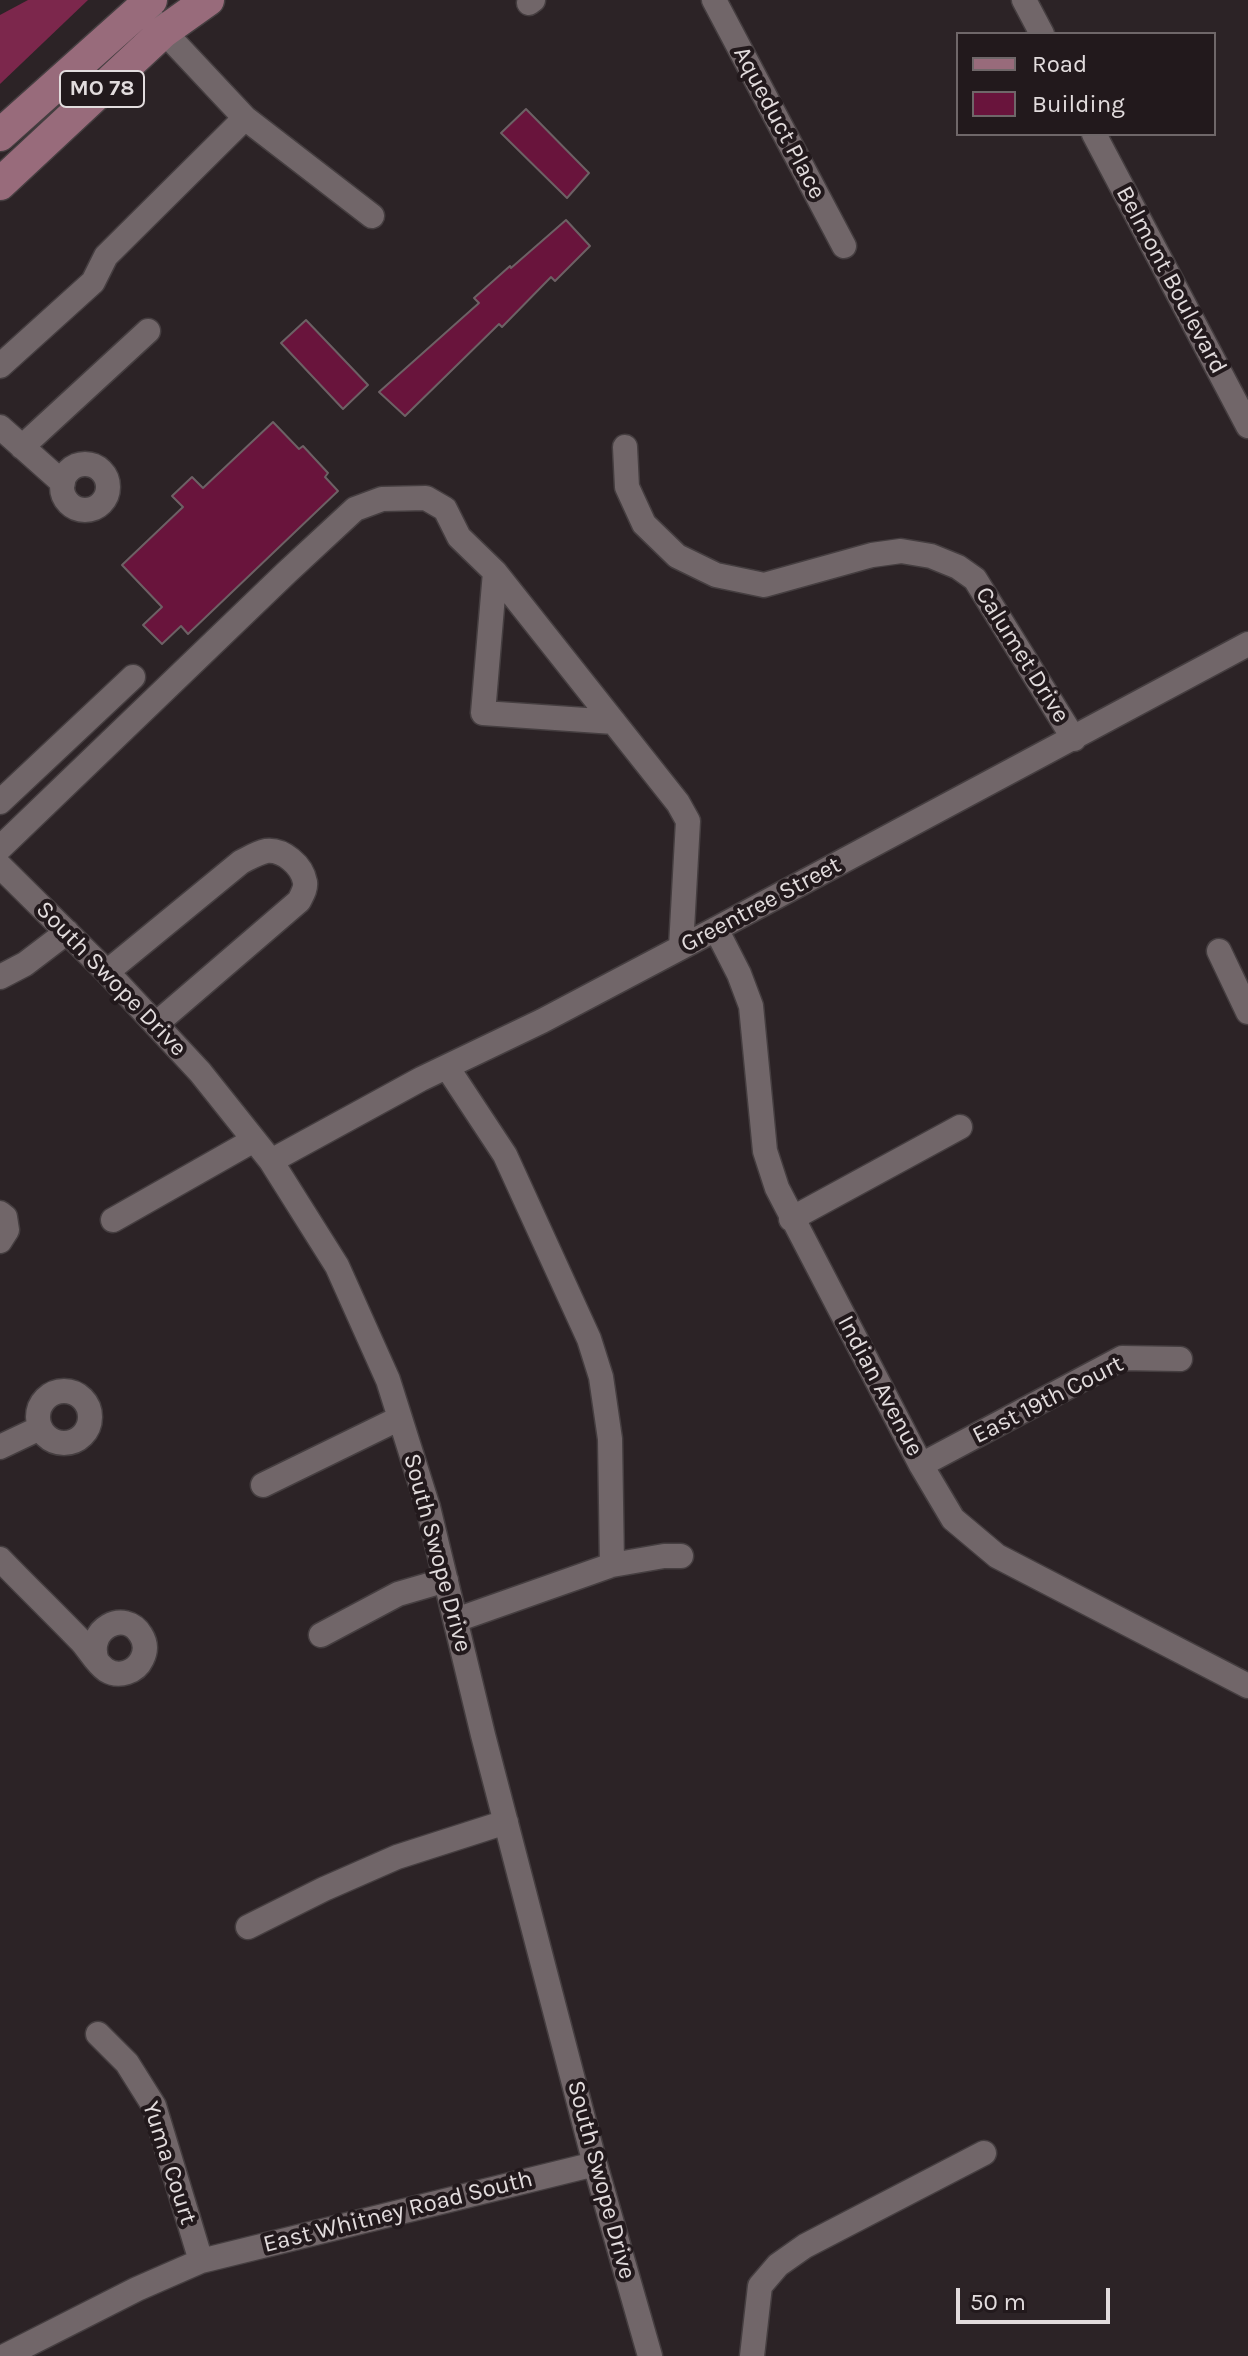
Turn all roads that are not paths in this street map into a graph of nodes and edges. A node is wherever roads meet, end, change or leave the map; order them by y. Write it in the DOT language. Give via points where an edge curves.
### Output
graph roads {
  1 [pos="208,0"];
  2 [pos="714,0"];
  3 [pos="1024,0"];
  4 [pos="144,2"];
  5 [pos="163,32"];
  6 [pos="1041,32"];
  7 [pos="245,118"];
  8 [pos="0,135"];
  9 [pos="1095,136"];
  10 [pos="0,184"];
  11 [pos="372,216"];
  12 [pos="844,246"];
  13 [pos="148,331"];
  14 [pos="0,366"];
  15 [pos="1248,426"];
  16 [pos="0,427"];
  17 [pos="22,447"];
  18 [pos="625,447"];
  19 [pos="63,483"];
  20 [pos="495,572"];
  21 [pos="1248,644"];
  22 [pos="133,677"];
  23 [pos="614,722"];
  24 [pos="1074,739"];
  25 [pos="0,802"];
  26 [pos="0,848"];
  27 [pos="0,866"];
  28 [pos="716,929"];
  29 [pos="67,932"];
  30 [pos="681,947"];
  31 [pos="1219,951"];
  32 [pos="107,972"];
  33 [pos="0,977"];
  34 [pos="1248,1012"];
  35 [pos="156,1024"];
  36 [pos="447,1067"];
  37 [pos="960,1127"];
  38 [pos="254,1140"];
  39 [pos="271,1161"];
  40 [pos="0,1213"];
  41 [pos="791,1219"];
  42 [pos="113,1220"];
  43 [pos="0,1241"];
  44 [pos="1180,1359"];
  45 [pos="400,1418"];
  46 [pos="40,1428"];
  47 [pos="0,1447"];
  48 [pos="921,1465"];
  49 [pos="263,1485"];
  50 [pos="681,1556"];
  51 [pos="0,1559"];
  52 [pos="612,1565"];
  53 [pos="446,1580"];
  54 [pos="456,1620"];
  55 [pos="321,1635"];
  56 [pos="97,1661"];
  57 [pos="1248,1686"];
  58 [pos="506,1822"];
  59 [pos="248,1927"];
  60 [pos="98,2034"];
  61 [pos="984,2153"];
  62 [pos="595,2164"];
  63 [pos="201,2261"];
  64 [pos="5,2356"];
  65 [pos="650,2356"];
  66 [pos="752,2356"];
  1 -- 5 [label="main road, MO 78"];
  2 -- 12 [label="street, Aqueduct Place"];
  3 -- 6 [label="street"];
  4 -- 5 [label="street"];
  4 -- 8 [label="main road, MO 78"];
  5 -- 7 [label="street"];
  5 -- 10 [label="main road, MO 78"];
  7 -- 11 [label="street"];
  7 -- 14 [label="street" via="106,256 93,282"];
  9 -- 15 [label="street, Belmont Boulevard"];
  13 -- 17 [label="street"];
  16 -- 17 [label="street"];
  17 -- 19 [label="street"];
  18 -- 24 [label="street, Calumet Drive" via="627,487 644,524 677,556 716,575 764,585 901,551 958,567 975,579"];
  20 -- 23 [label="street"];
  20 -- 23 [label="street" via="483,713"];
  20 -- 26 [label="street" via="459,537 445,509 426,498 382,499 355,509"];
  21 -- 24 [label="street, Greentree Street"];
  22 -- 25 [label="street"];
  23 -- 30 [label="street" via="688,821"];
  24 -- 28 [label="street, Greentree Street"];
  27 -- 29 [label="street, South Swope Drive"];
  28 -- 30 [label="street, Greentree Street"];
  28 -- 41 [label="street, Indian Avenue" via="751,1006 765,1151"];
  29 -- 32 [label="street, South Swope Drive"];
  29 -- 33 [label="street"];
  30 -- 36 [label="street, Greentree Street"];
  31 -- 34 [label="street"];
  32 -- 35 [label="street, South Swope Drive"];
  32 -- 35 [label="street" via="255,854 278,852 296,865 305,883 299,901"];
  35 -- 38 [label="street, South Swope Drive"];
  36 -- 39 [label="street, Greentree Street"];
  36 -- 52 [label="street" via="505,1155 589,1339 610,1439"];
  37 -- 41 [label="street"];
  38 -- 39 [label="street, South Swope Drive"];
  38 -- 42 [label="street"];
  39 -- 45 [label="street, South Swope Drive" via="337,1266"];
  40 -- 43 [label="street" via="7,1230"];
  41 -- 48 [label="street, Indian Avenue"];
  44 -- 48 [label="street, East 19th Court" via="1122,1358"];
  45 -- 49 [label="street"];
  45 -- 53 [label="street, South Swope Drive"];
  46 -- 47 [label="street"];
  48 -- 57 [label="street, Indian Avenue" via="953,1519 997,1556"];
  50 -- 52 [label="street"];
  51 -- 56 [label="street"];
  52 -- 54 [label="street"];
  53 -- 54 [label="street, South Swope Drive"];
  53 -- 55 [label="street" via="398,1594"];
  54 -- 58 [label="street, South Swope Drive"];
  58 -- 59 [label="street" via="397,1857"];
  58 -- 62 [label="street, South Swope Drive"];
  60 -- 63 [label="street, Yuma Court" via="127,2063 154,2106"];
  61 -- 66 [label="street" via="778,2265 760,2286"];
  62 -- 63 [label="street, East Whitney Road South"];
  62 -- 65 [label="street, South Swope Drive"];
  63 -- 64 [label="street, East Whitney Road South"];
}
